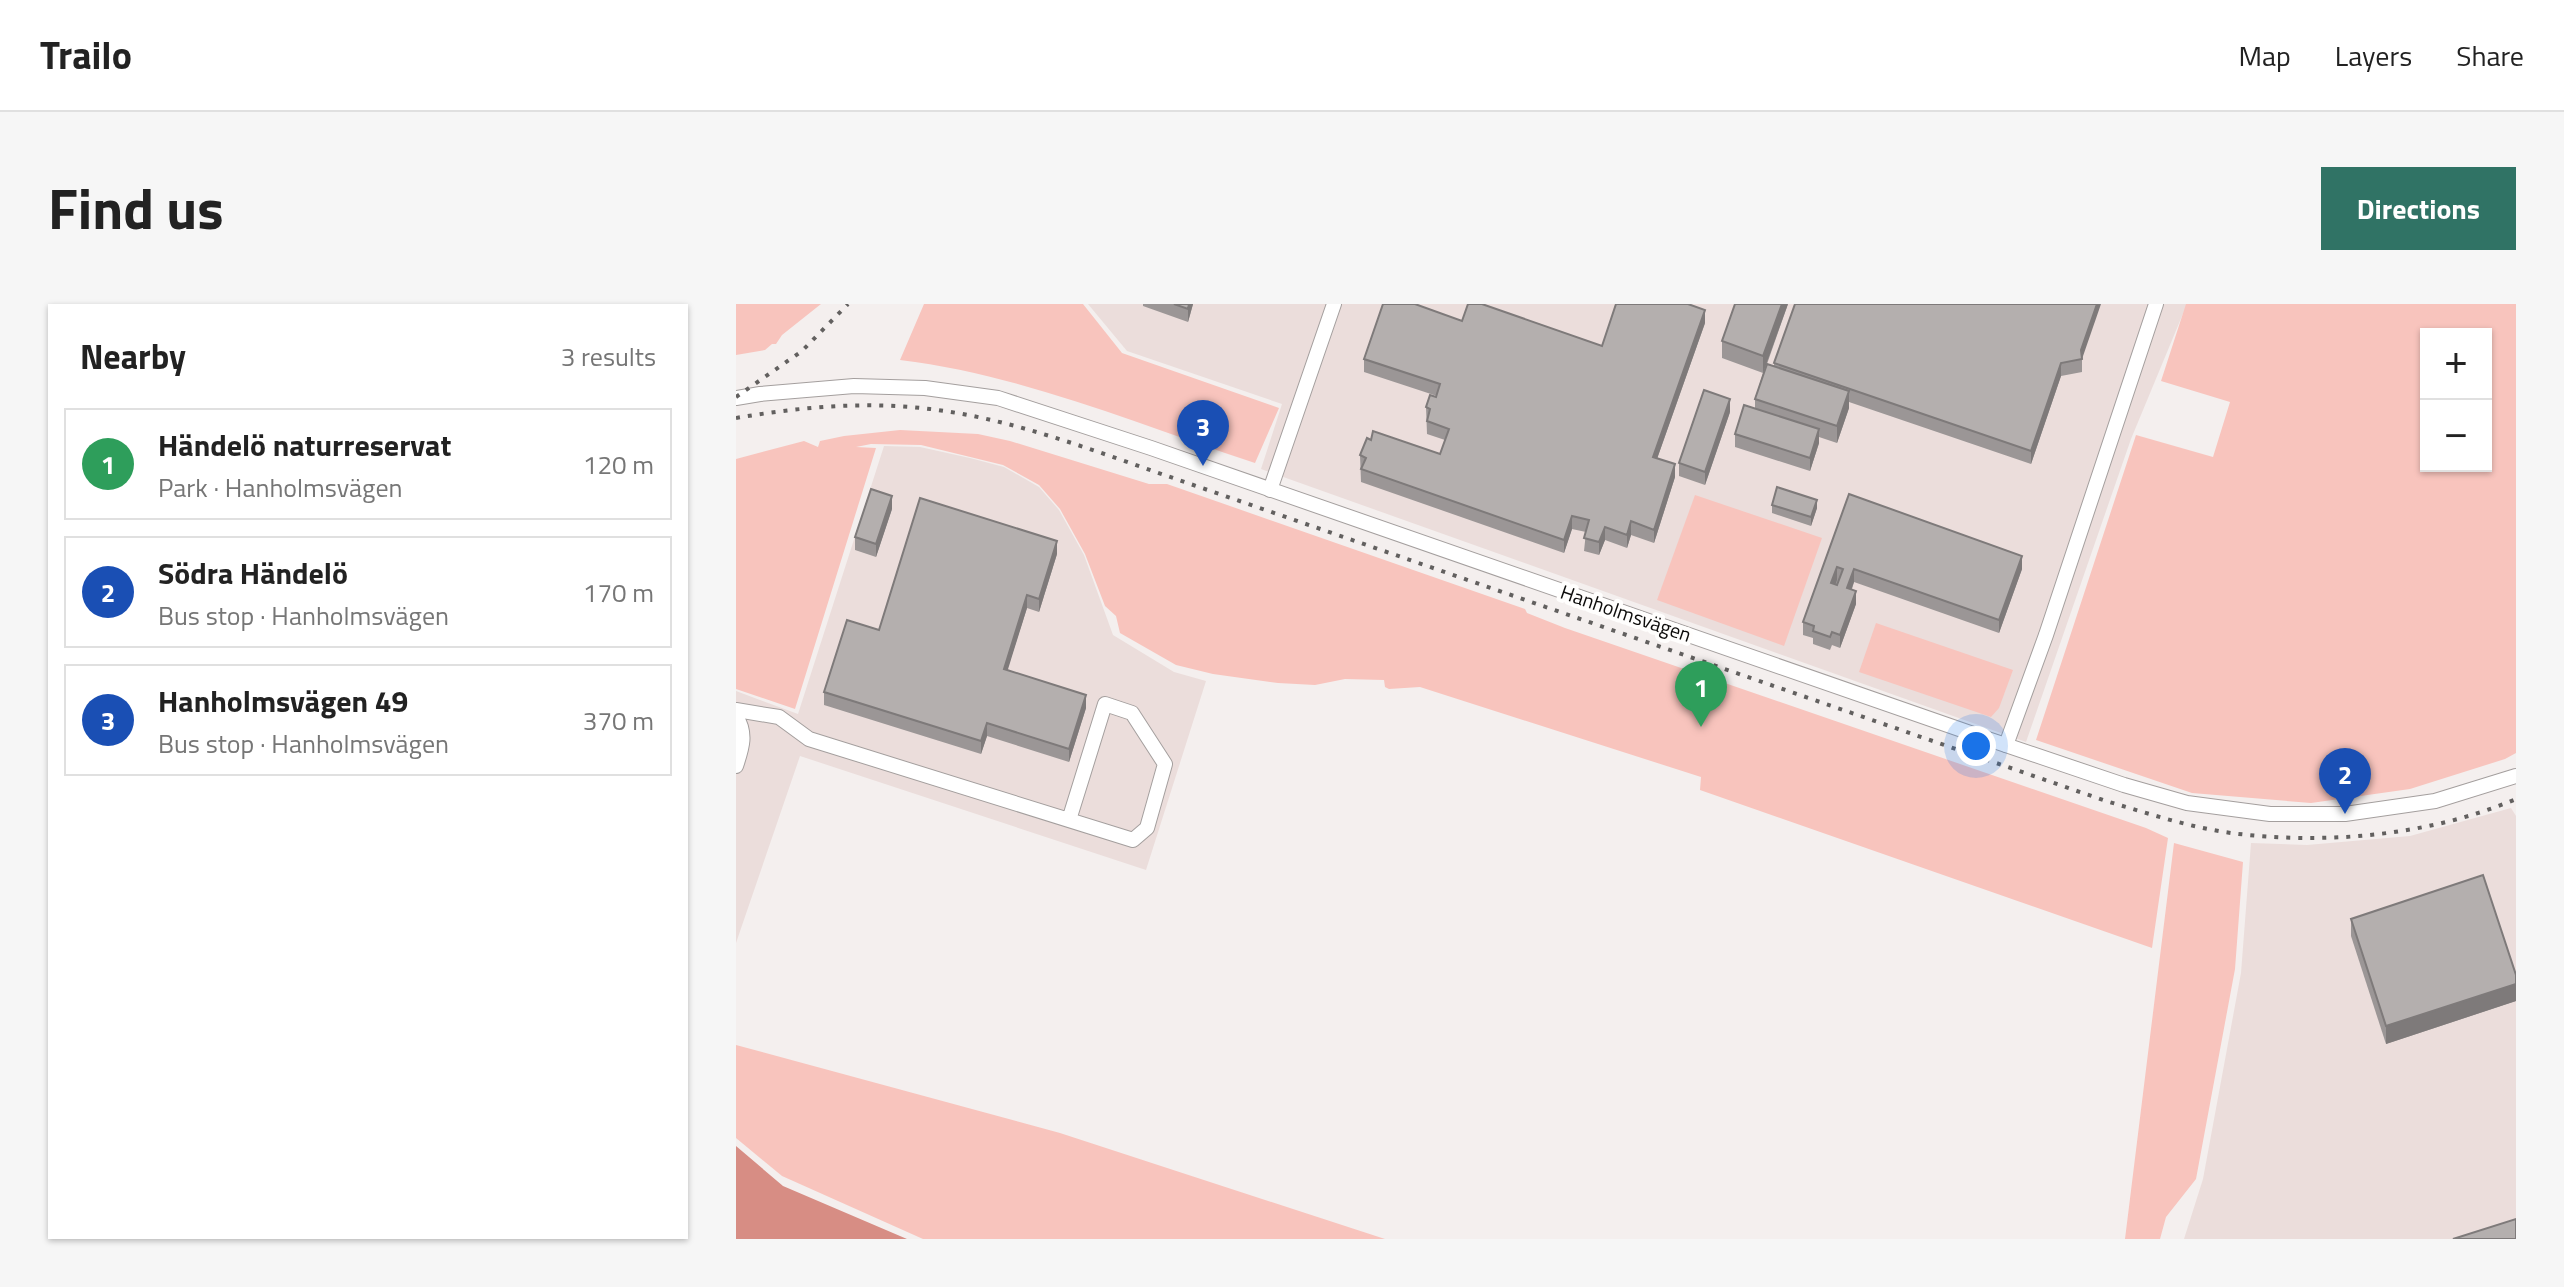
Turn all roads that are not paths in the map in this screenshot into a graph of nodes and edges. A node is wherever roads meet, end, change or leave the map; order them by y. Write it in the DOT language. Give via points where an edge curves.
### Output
graph roads {
  1 [pos="1334,304"];
  2 [pos="2156,304"];
  3 [pos="736,398"];
  4 [pos="1270,490"];
  5 [pos="736,710"];
  6 [pos="736,716"];
  7 [pos="2006,745"];
  8 [pos="736,766"];
  9 [pos="2516,776"];
  10 [pos="1069,820"];
  1 -- 4 [label="street"];
  2 -- 7 [label="street"];
  3 -- 4 [label="street, Hanholmsvägen" via="854,386 998,398"];
  4 -- 7 [label="street, Hanholmsvägen"];
  5 -- 10 [label="street" via="779,717 809,739"];
  6 -- 8 [label="street" via="743,729"];
  7 -- 9 [label="street, Hanholmsvägen" via="2187,803 2270,814 2395,808"];
  10 -- 10 [label="street" via="1133,840 1147,828 1165,764 1132,713 1105,704"];
}
